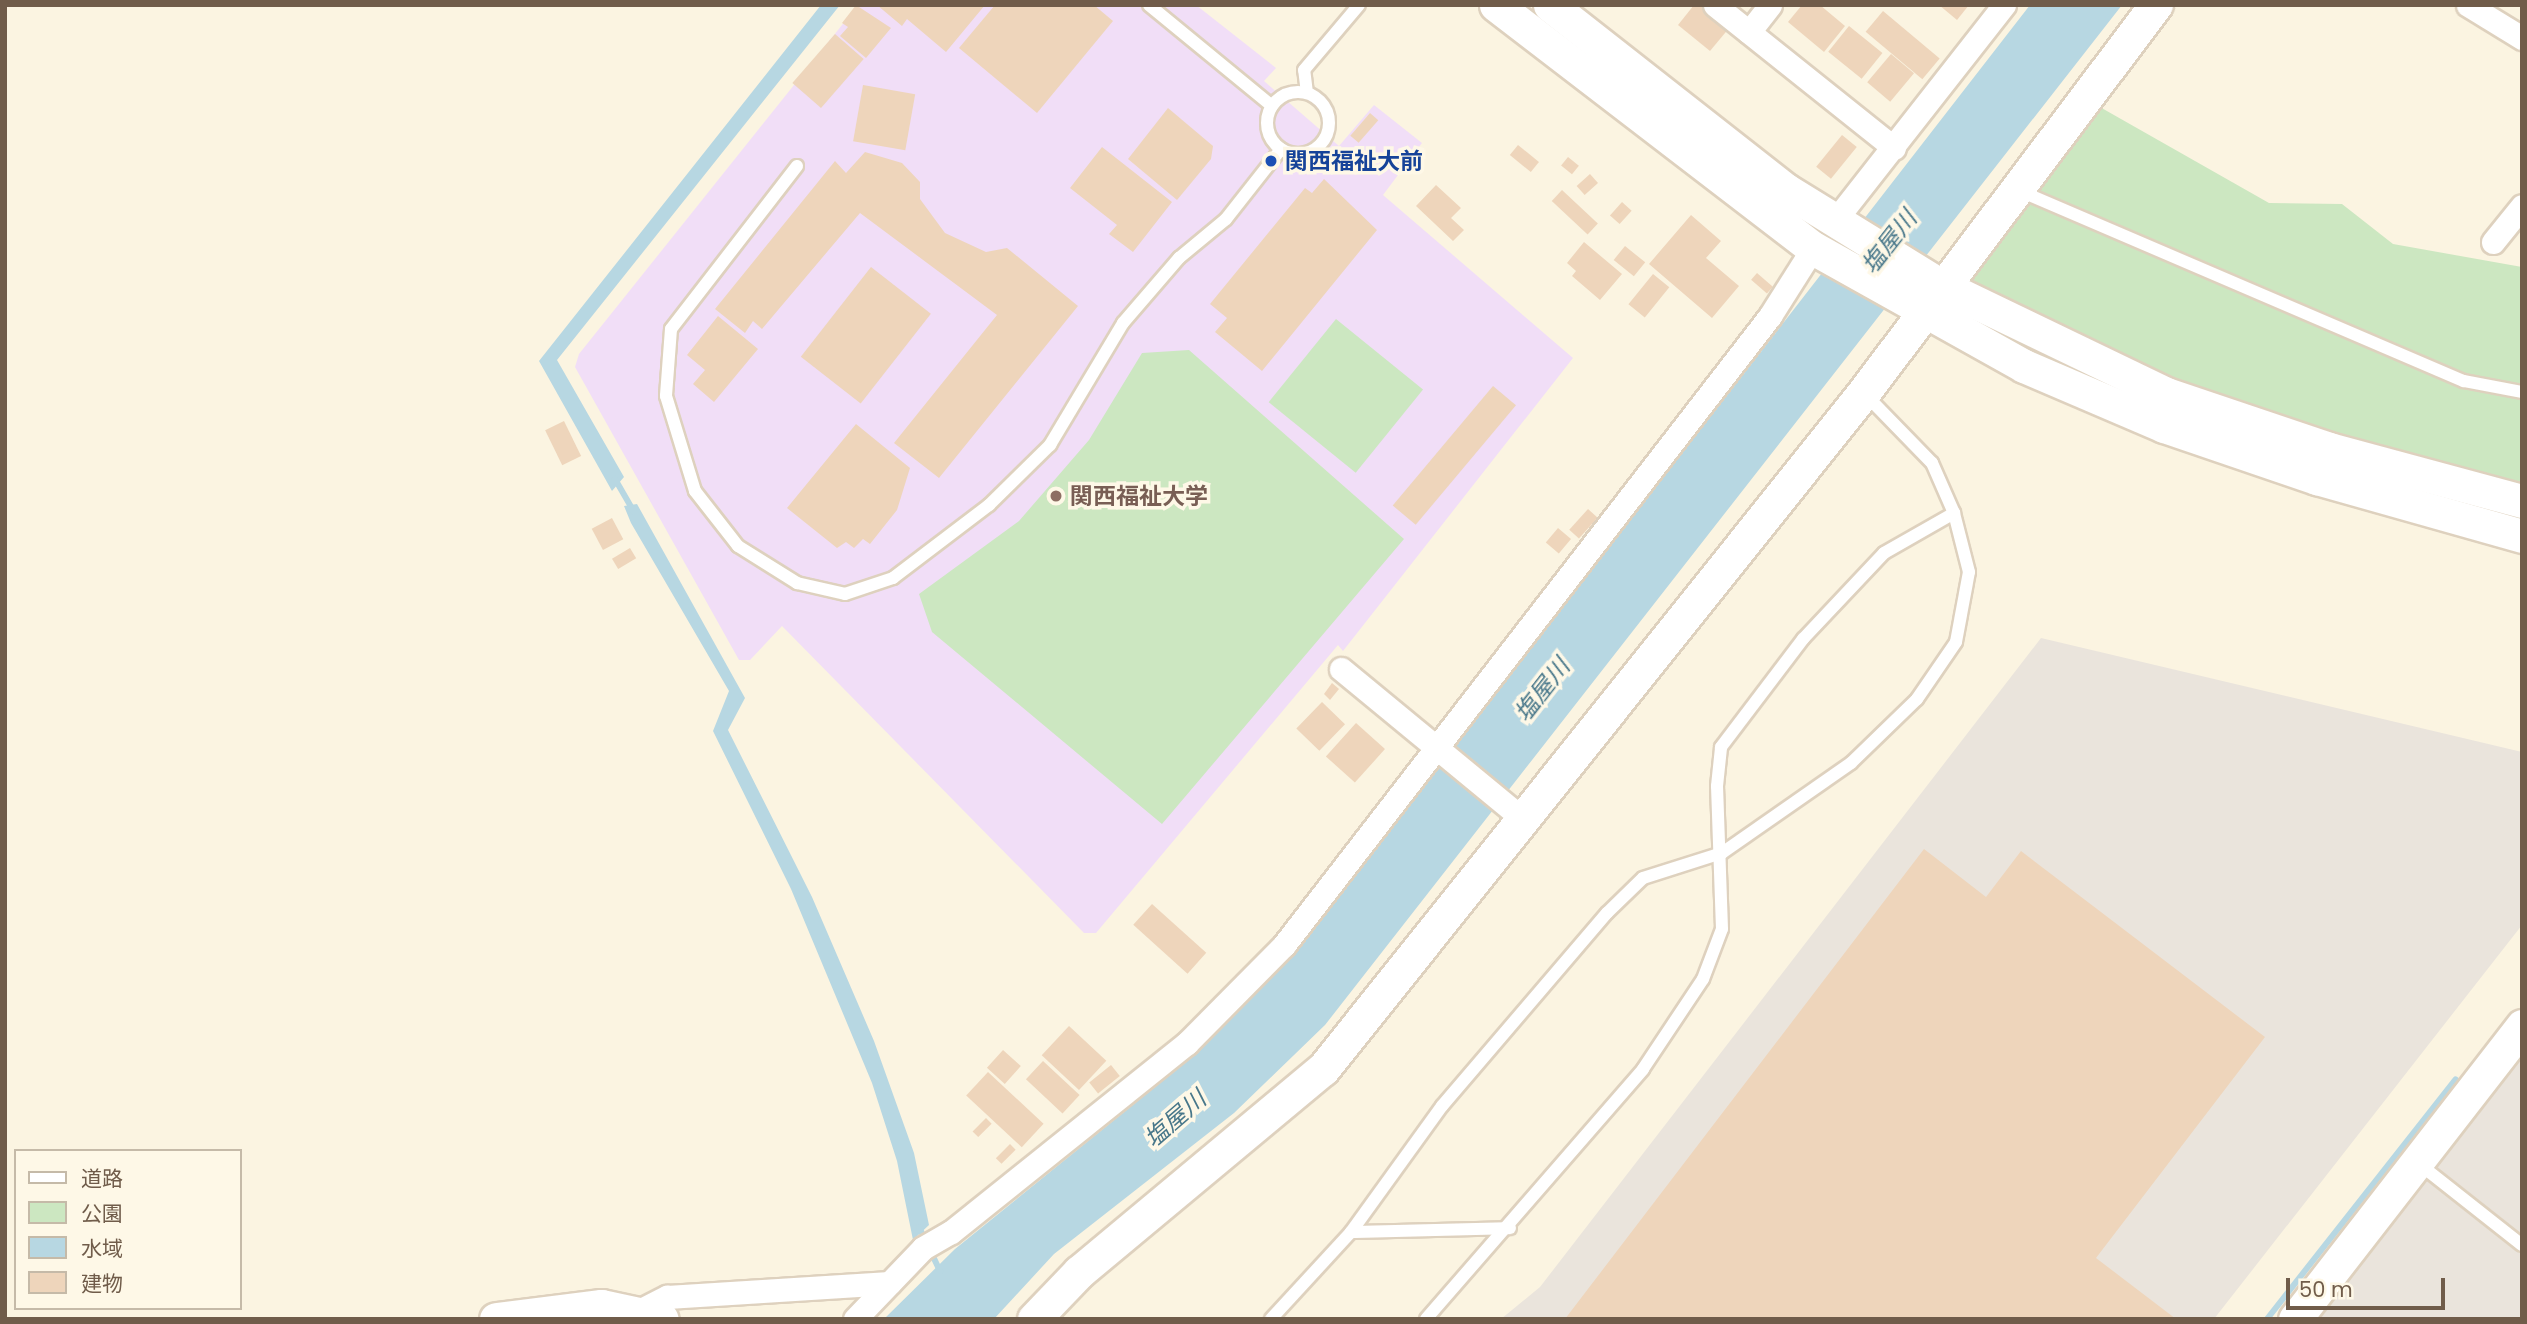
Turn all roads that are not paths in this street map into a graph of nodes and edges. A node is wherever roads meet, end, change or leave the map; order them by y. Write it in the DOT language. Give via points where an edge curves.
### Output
graph roads {
  1 [pos="1149,5"];
  2 [pos="1359,5"];
  3 [pos="1496,5"];
  4 [pos="1715,5"];
  5 [pos="1770,5"];
  6 [pos="2004,5"];
  7 [pos="2156,5"];
  8 [pos="2468,5"];
  9 [pos="1563,9"];
  10 [pos="1749,32"];
  11 [pos="2522,38"];
  12 [pos="1307,93"];
  13 [pos="1272,106"];
  14 [pos="1894,148"];
  15 [pos="1281,149"];
  16 [pos="797,166"];
  17 [pos="2015,189"];
  18 [pos="2522,206"];
  19 [pos="1823,235"];
  20 [pos="2493,242"];
  21 [pos="1931,298"];
  22 [pos="1864,393"];
  23 [pos="2522,393"];
  24 [pos="2522,501"];
  25 [pos="1954,513"];
  26 [pos="2522,536"];
  27 [pos="1340,669"];
  28 [pos="1434,746"];
  29 [pos="1523,819"];
  30 [pos="1722,853"];
  31 [pos="2522,1026"];
  32 [pos="2418,1163"];
  33 [pos="1510,1228"];
  34 [pos="1351,1232"];
  35 [pos="2522,1245"];
  36 [pos="890,1283"];
  37 [pos="649,1315"];
  38 [pos="496,1319"];
  39 [pos="855,1319"];
  40 [pos="1034,1319"];
  41 [pos="1271,1319"];
  42 [pos="1426,1319"];
  43 [pos="2295,1319"];
  1 -- 13 [label="lane"];
  2 -- 12 [label="lane" via="1304,70"];
  3 -- 19 [label="street"];
  4 -- 10 [label="street"];
  5 -- 10 [label="street"];
  6 -- 14 [label="street"];
  7 -- 17 [label="street"];
  8 -- 11 [label="street"];
  9 -- 19 [label="street"];
  10 -- 14 [label="street"];
  12 -- 13 [label="lane" via="1288,94"];
  12 -- 15 [label="lane" via="1328,114 1327,134 1304,154"];
  13 -- 15 [label="lane" via="1267,125"];
  14 -- 19 [label="street"];
  15 -- 16 [label="lane" via="1226,219 1179,258 1122,323 1050,444 989,505 893,578 845,594 797,583 738,546 695,491 666,396 671,329"];
  17 -- 21 [label="street"];
  17 -- 23 [label="lane" via="2464,382"];
  18 -- 20 [label="street"];
  19 -- 21 [label="street"];
  19 -- 28 [label="street" via="1770,316"];
  21 -- 22 [label="street"];
  21 -- 24 [label="street" via="2166,394 2329,449"];
  21 -- 26 [label="street" via="2024,366 2164,426 2317,478"];
  22 -- 25 [label="lane" via="1932,463"];
  22 -- 29 [label="street"];
  25 -- 30 [label="lane" via="1884,552 1803,639 1721,747 1717,786"];
  25 -- 30 [label="lane" via="1969,572 1956,642 1917,699 1852,763"];
  27 -- 28 [label="street"];
  28 -- 29 [label="street"];
  28 -- 36 [label="street" via="1330,891 1197,1034 970,1218 923,1248"];
  29 -- 40 [label="street" via="1323,1069 1079,1272"];
  30 -- 33 [label="lane" via="1723,929 1703,979 1643,1069"];
  30 -- 34 [label="lane" via="1643,878 1607,913 1442,1106"];
  31 -- 32 [label="street"];
  32 -- 35 [label="lane"];
  32 -- 43 [label="street"];
  33 -- 34 [label="lane"];
  33 -- 42 [label="lane"];
  34 -- 41 [label="lane"];
  36 -- 37 [label="street" via="667,1297"];
  36 -- 39 [label="street"];
  37 -- 38 [label="street" via="601,1306"];
}
